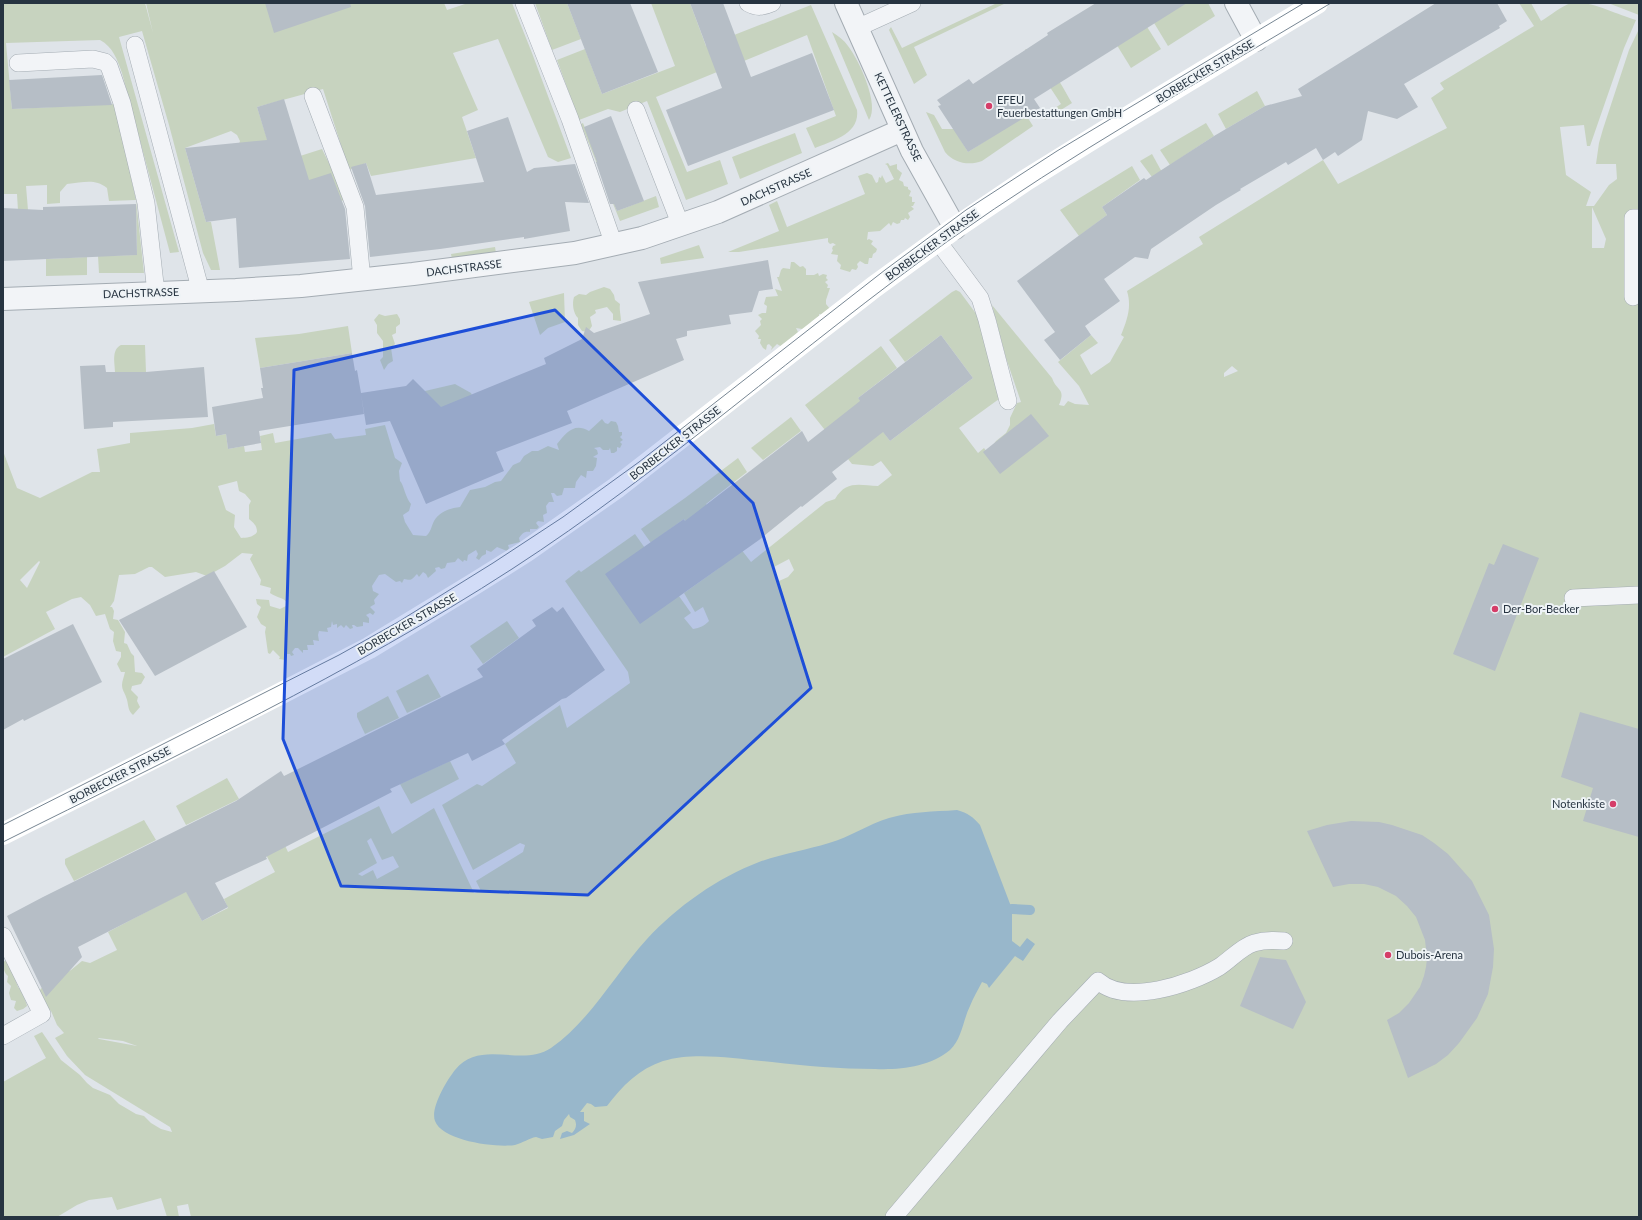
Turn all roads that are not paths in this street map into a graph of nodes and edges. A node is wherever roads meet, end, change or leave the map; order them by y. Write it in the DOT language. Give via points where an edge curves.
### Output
graph roads {
  1 [pos="524,3"];
  2 [pos="748,3"];
  3 [pos="772,3"];
  4 [pos="846,3"];
  5 [pos="912,3"];
  6 [pos="1236,3"];
  7 [pos="1317,3"];
  8 [pos="857,28"];
  9 [pos="1256,40"];
  10 [pos="135,45"];
  11 [pos="18,63"];
  12 [pos="313,96"];
  13 [pos="636,110"];
  14 [pos="902,130"];
  15 [pos="1639,218"];
  16 [pos="681,226"];
  17 [pos="955,228"];
  18 [pos="937,240"];
  19 [pos="614,245"];
  20 [pos="362,280"];
  21 [pos="201,292"];
  22 [pos="156,293"];
  23 [pos="1632,297"];
  24 [pos="3,299"];
  25 [pos="1008,402"];
  26 [pos="1639,595"];
  27 [pos="1573,598"];
  28 [pos="3,834"];
  29 [pos="3,936"];
  30 [pos="1284,941"];
  31 [pos="3,1036"];
  32 [pos="894,1217"];
  1 -- 19 [label="lane" via="570,119"];
  2 -- 3 [label="lane" via="763,6"];
  4 -- 8 [label="street, KETTELERSTRASSE"];
  5 -- 8 [label="lane"];
  6 -- 9 [label="street"];
  7 -- 9 [label="street, BORBECKER STRASSE"];
  8 -- 14 [label="street, KETTELERSTRASSE"];
  9 -- 17 [label="street, BORBECKER STRASSE" via="1061,158"];
  10 -- 21 [label="lane"];
  11 -- 22 [label="lane" via="93,59 105,62 109,66 122,103 146,204"];
  12 -- 20 [label="lane" via="355,207"];
  13 -- 16 [label="lane"];
  14 -- 16 [label="street, DACHSTRASSE" via="741,203"];
  14 -- 17 [label="street, KETTELERSTRASSE"];
  15 -- 23 [label="lane" via="1633,218"];
  16 -- 19 [label="street, DACHSTRASSE"];
  17 -- 18 [label="street, BORBECKER STRASSE"];
  18 -- 25 [label="lane" via="980,298"];
  18 -- 28 [label="street, BORBECKER STRASSE" via="646,466 494,572 378,643"];
  19 -- 20 [label="street, DACHSTRASSE" via="535,259"];
  20 -- 21 [label="street, DACHSTRASSE"];
  21 -- 22 [label="street, DACHSTRASSE"];
  22 -- 24 [label="street, DACHSTRASSE"];
  26 -- 27 [label="lane"];
  29 -- 31 [label="lane" via="42,1014"];
  30 -- 32 [label="lane" via="1272,940 1253,944 1203,975 1165,988 1128,992 1104,987 1098,981 1060,1021"];
}
